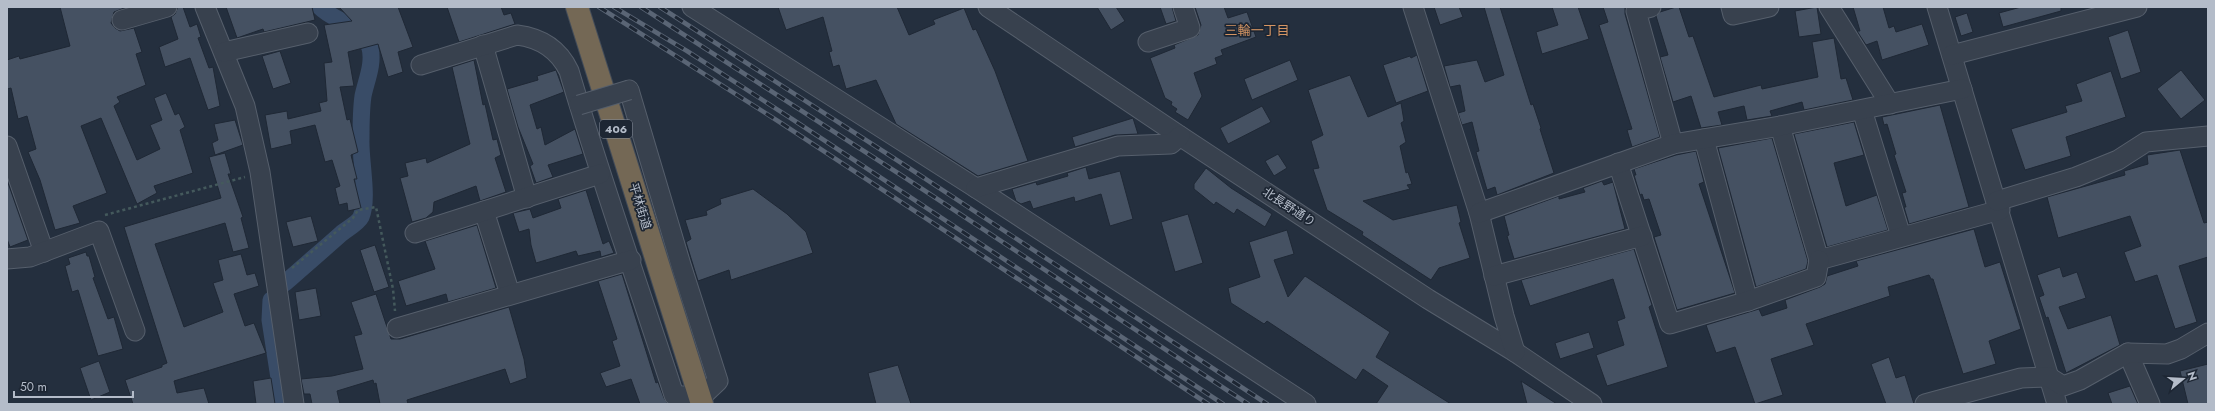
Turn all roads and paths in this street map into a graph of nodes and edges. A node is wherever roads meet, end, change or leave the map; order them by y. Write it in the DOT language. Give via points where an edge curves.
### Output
graph roads {
  1 [pos="167,7"];
  2 [pos="205,7"];
  3 [pos="577,7"];
  4 [pos="692,7"];
  5 [pos="988,7"];
  6 [pos="1183,7"];
  7 [pos="1413,7"];
  8 [pos="1651,7"];
  9 [pos="1730,7"];
  10 [pos="1768,7"];
  11 [pos="1829,7"];
  12 [pos="1937,7"];
  13 [pos="2137,7"];
  14 [pos="2077,14"];
  15 [pos="122,20"];
  16 [pos="308,33"];
  17 [pos="1148,42"];
  18 [pos="483,45"];
  19 [pos="224,52"];
  20 [pos="1952,55"];
  21 [pos="421,65"];
  22 [pos="1962,89"];
  23 [pos="1890,104"];
  24 [pos="579,105"];
  25 [pos="1862,110"];
  26 [pos="1780,126"];
  27 [pos="1180,136"];
  28 [pos="2208,136"];
  29 [pos="1704,139"];
  30 [pos="1673,144"];
  31 [pos="7,146"];
  32 [pos="1618,163"];
  33 [pos="260,172"];
  34 [pos="600,174"];
  35 [pos="976,188"];
  36 [pos="527,198"];
  37 [pos="1998,206"];
  38 [pos="484,211"];
  39 [pos="1479,213"];
  40 [pos="99,231"];
  41 [pos="415,233"];
  42 [pos="1642,236"];
  43 [pos="1901,236"];
  44 [pos="44,252"];
  45 [pos="7,259"];
  46 [pos="631,260"];
  47 [pos="1819,260"];
  48 [pos="1494,276"];
  49 [pos="276,281"];
  50 [pos="510,294"];
  51 [pos="1748,301"];
  52 [pos="396,328"];
  53 [pos="135,331"];
  54 [pos="2208,333"];
  55 [pos="1515,352"];
  56 [pos="2128,353"];
  57 [pos="2049,378"];
  58 [pos="701,401"];
  59 [pos="294,404"];
  60 [pos="1306,404"];
  61 [pos="1592,404"];
  62 [pos="1925,404"];
  63 [pos="2057,404"];
  64 [pos="2150,404"];
  1 -- 15 [label="street"];
  2 -- 19 [label="street"];
  3 -- 58 [label="highway, 平林街道 / 406"];
  4 -- 35 [label="street"];
  5 -- 27 [label="street, 北長野通り"];
  6 -- 17 [label="street" via="1190,28"];
  7 -- 39 [label="street"];
  8 -- 30 [label="street" via="1636,11"];
  9 -- 10 [label="street" via="1734,15"];
  11 -- 23 [label="street"];
  12 -- 20 [label="street"];
  13 -- 14 [label="street"];
  14 -- 20 [label="street"];
  16 -- 19 [label="street"];
  18 -- 21 [label="street"];
  18 -- 24 [label="street" via="517,35 530,37 548,46 562,58 569,71"];
  18 -- 36 [label="street"];
  19 -- 33 [label="street" via="245,106"];
  20 -- 22 [label="street"];
  22 -- 23 [label="street"];
  22 -- 37 [label="street"];
  23 -- 25 [label="street"];
  24 -- 34 [label="street"];
  24 -- 58 [label="street, bridge" via="629,90 680,265 718,381"];
  25 -- 26 [label="street"];
  25 -- 43 [label="street"];
  26 -- 29 [label="street"];
  26 -- 47 [label="street"];
  27 -- 35 [label="street" via="1171,144 1118,146"];
  27 -- 55 [label="street, 北長野通り" via="1428,299"];
  28 -- 37 [label="street" via="2146,142 2118,160"];
  29 -- 30 [label="street"];
  29 -- 51 [label="street"];
  30 -- 32 [label="street"];
  31 -- 44 [label="street"];
  32 -- 39 [label="street"];
  32 -- 42 [label="street"];
  33 -- 40 [label="path" via="96,218"];
  33 -- 49 [label="street"];
  34 -- 36 [label="street"];
  34 -- 46 [label="street"];
  35 -- 60 [label="street"];
  36 -- 38 [label="street"];
  37 -- 43 [label="street"];
  37 -- 57 [label="street"];
  38 -- 41 [label="street"];
  38 -- 50 [label="street"];
  39 -- 48 [label="street"];
  40 -- 44 [label="street"];
  40 -- 53 [label="street"];
  42 -- 48 [label="street"];
  42 -- 51 [label="street" via="1670,324"];
  43 -- 47 [label="street"];
  44 -- 45 [label="street" via="30,257"];
  46 -- 50 [label="street"];
  46 -- 58 [label="street" via="674,395"];
  47 -- 51 [label="street" via="1816,277"];
  48 -- 55 [label="street"];
  49 -- 52 [label="path" via="353,218 358,210 376,207 393,289"];
  49 -- 59 [label="street"];
  50 -- 52 [label="street"];
  54 -- 56 [label="street" via="2167,354"];
  55 -- 61 [label="street, 北長野通り"];
  56 -- 57 [label="street" via="2080,380 2063,386"];
  56 -- 64 [label="street"];
  57 -- 62 [label="street" via="2021,378"];
  57 -- 63 [label="street"];
}
